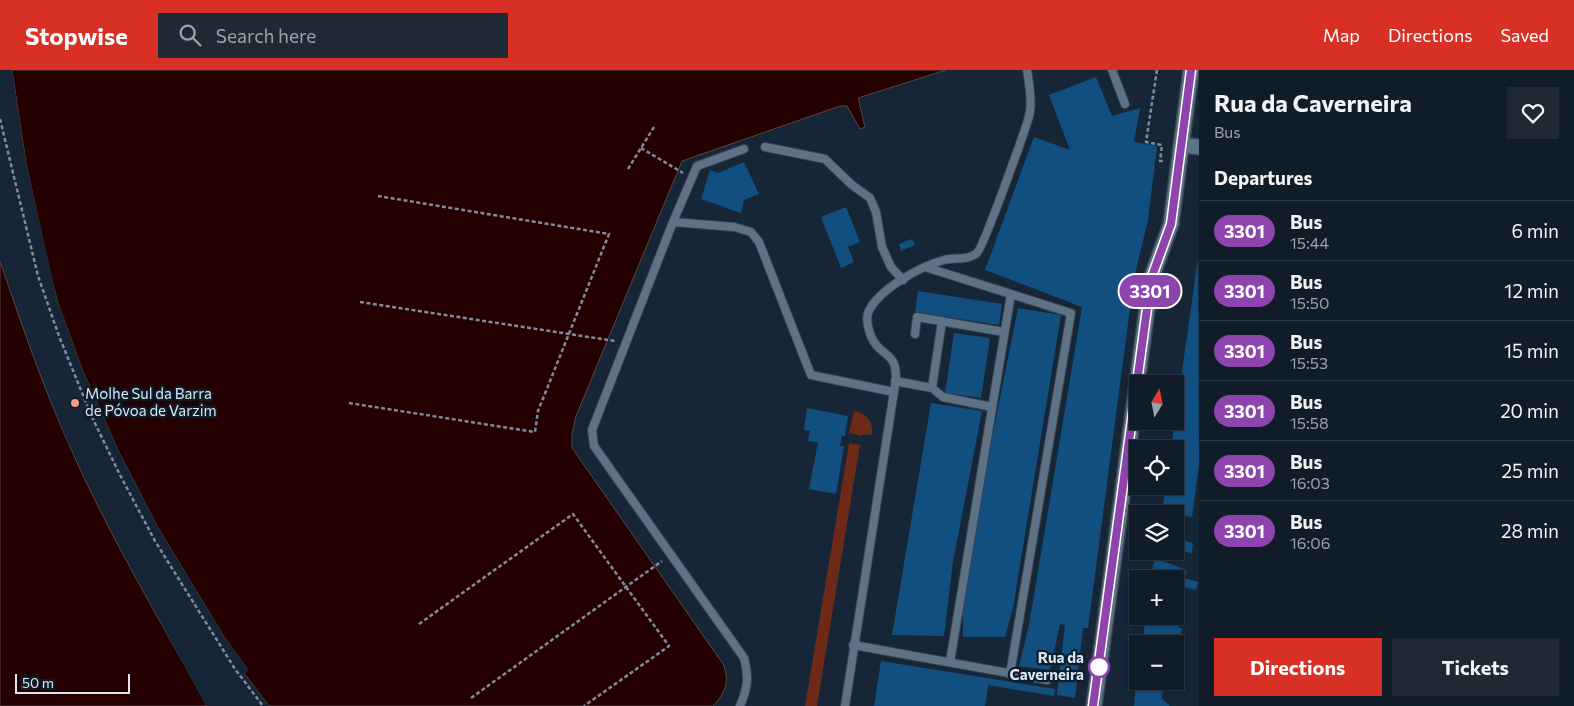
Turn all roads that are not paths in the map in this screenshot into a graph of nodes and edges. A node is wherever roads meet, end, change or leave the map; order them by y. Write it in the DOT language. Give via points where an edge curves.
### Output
graph roads {
  1 [pos="1027,70"];
  2 [pos="1112,70"];
  3 [pos="1191,70"];
  4 [pos="1125,104"];
  5 [pos="1181,145"];
  6 [pos="765,147"];
  7 [pos="1199,147"];
  8 [pos="744,149"];
  9 [pos="673,222"];
  10 [pos="925,267"];
  11 [pos="903,280"];
  12 [pos="1011,294"];
  13 [pos="942,321"];
  14 [pos="1004,332"];
  15 [pos="914,334"];
  16 [pos="895,382"];
  17 [pos="932,388"];
  18 [pos="894,392"];
  19 [pos="992,407"];
  20 [pos="853,645"];
  21 [pos="950,662"];
  22 [pos="1010,674"];
  23 [pos="1047,680"];
  24 [pos="740,706"];
  25 [pos="845,706"];
  26 [pos="1094,706"];
  1 -- 10 [label="lane" via="1030,112 979,252"];
  2 -- 4 [label="lane"];
  3 -- 5 [label="main road"];
  5 -- 7 [label="main road"];
  5 -- 26 [label="main road" via="1171,224 1151,279"];
  6 -- 11 [label="lane" via="825,159 870,198 882,247 891,266"];
  8 -- 9 [label="lane" via="697,166"];
  9 -- 18 [label="lane" via="734,227 751,232 759,242 811,375"];
  9 -- 24 [label="lane" via="592,430 594,446 744,658 748,672 747,687"];
  10 -- 11 [label="lane"];
  10 -- 12 [label="lane"];
  11 -- 16 [label="lane" via="880,296 868,313 867,323 875,344 894,364"];
  12 -- 14 [label="lane"];
  12 -- 22 [label="lane" via="1071,312"];
  13 -- 14 [label="lane"];
  13 -- 15 [label="lane" via="917,317"];
  13 -- 17 [label="lane"];
  14 -- 19 [label="lane"];
  16 -- 17 [label="lane"];
  16 -- 18 [label="lane"];
  17 -- 19 [label="lane" via="943,397"];
  18 -- 20 [label="lane"];
  19 -- 21 [label="lane"];
  20 -- 21 [label="lane"];
  20 -- 25 [label="lane"];
  21 -- 22 [label="lane"];
  22 -- 23 [label="lane"];
}
